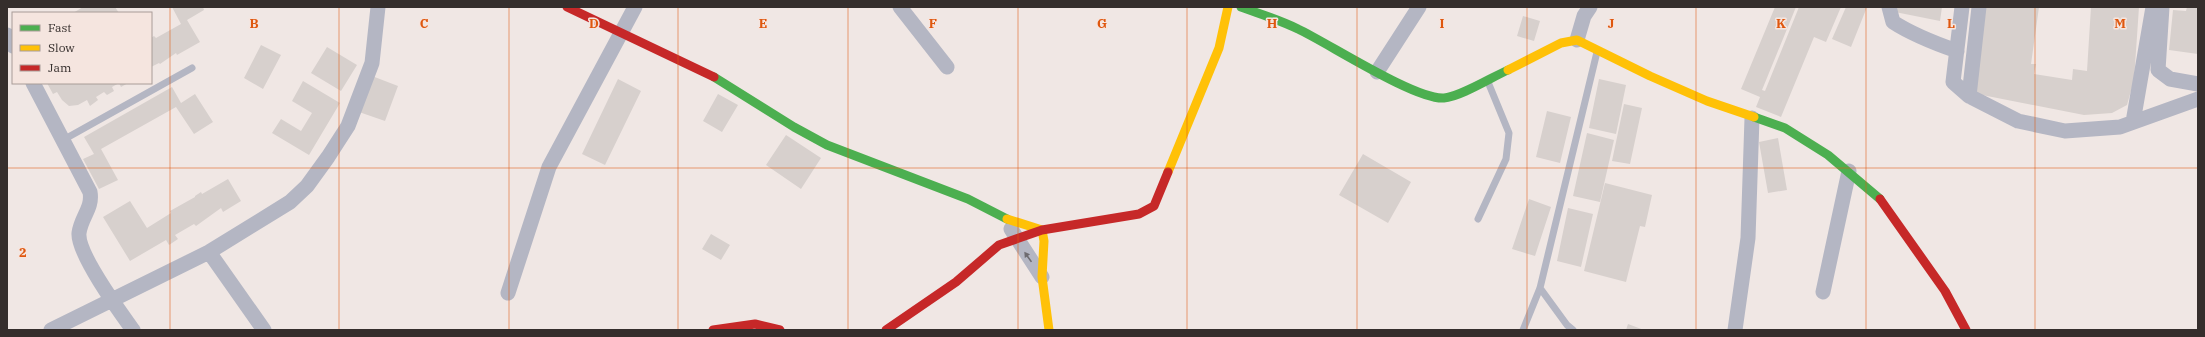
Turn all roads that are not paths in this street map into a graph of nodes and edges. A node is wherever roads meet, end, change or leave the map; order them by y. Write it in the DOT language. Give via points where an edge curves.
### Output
graph roads {
  1 [pos="378,7"];
  2 [pos="567,7"];
  3 [pos="635,7"];
  4 [pos="900,7"];
  5 [pos="1228,7"];
  6 [pos="1241,7"];
  7 [pos="1419,7"];
  8 [pos="1590,7"];
  9 [pos="1889,7"];
  10 [pos="1962,7"];
  11 [pos="1979,7"];
  12 [pos="2153,7"];
  13 [pos="2162,7"];
  14 [pos="621,32"];
  15 [pos="7,35"];
  16 [pos="1576,40"];
  17 [pos="12,44"];
  18 [pos="1957,51"];
  19 [pos="1597,52"];
  20 [pos="947,67"];
  21 [pos="192,68"];
  22 [pos="1377,72"];
  23 [pos="1487,80"];
  24 [pos="34,84"];
  25 [pos="2198,84"];
  26 [pos="1969,96"];
  27 [pos="2198,99"];
  28 [pos="1752,118"];
  29 [pos="2133,122"];
  30 [pos="63,140"];
  31 [pos="1849,171"];
  32 [pos="1006,219"];
  33 [pos="1478,219"];
  34 [pos="1042,230"];
  35 [pos="1014,238"];
  36 [pos="209,252"];
  37 [pos="1042,277"];
  38 [pos="1540,288"];
  39 [pos="1823,292"];
  40 [pos="508,293"];
  41 [pos="110,299"];
  42 [pos="51,330"];
  43 [pos="133,330"];
  44 [pos="264,330"];
  45 [pos="713,330"];
  46 [pos="780,330"];
  47 [pos="888,330"];
  48 [pos="1049,330"];
  49 [pos="1523,330"];
  50 [pos="1574,330"];
  51 [pos="1735,330"];
  52 [pos="1966,330"];
  1 -- 36 [label="street" via="372,63 348,126 328,157 307,186 290,202"];
  2 -- 14 [label="street"];
  3 -- 14 [label="street"];
  4 -- 20 [label="street"];
  5 -- 34 [label="street" via="1219,48 1154,206 1139,214"];
  6 -- 22 [label="street" via="1297,28"];
  7 -- 22 [label="street"];
  8 -- 16 [label="street" via="1584,16"];
  9 -- 18 [label="street" via="1893,22 1902,28 1918,37"];
  10 -- 18 [label="street"];
  11 -- 26 [label="street"];
  12 -- 29 [label="street"];
  13 -- 25 [label="street" via="2158,70 2170,79"];
  14 -- 32 [label="street" via="709,74 749,97 794,128 827,145 968,199"];
  14 -- 40 [label="street" via="549,167"];
  15 -- 17 [label="street"];
  16 -- 19 [label="street"];
  16 -- 23 [label="street" via="1561,43"];
  18 -- 26 [label="street" via="1953,82"];
  19 -- 28 [label="street"];
  19 -- 38 [label="lane"];
  21 -- 30 [label="lane"];
  22 -- 23 [label="street" via="1426,96 1444,98"];
  23 -- 33 [label="lane" via="1509,133 1506,159"];
  24 -- 30 [label="street"];
  26 -- 29 [label="street" via="2018,121 2064,131 2120,127"];
  27 -- 29 [label="street"];
  28 -- 31 [label="street" via="1785,128"];
  28 -- 51 [label="street" via="1748,238"];
  30 -- 41 [label="street" via="92,200 79,231 81,244"];
  31 -- 39 [label="street"];
  31 -- 52 [label="street" via="1885,204 1945,291"];
  32 -- 34 [label="street"];
  32 -- 35 [label="street"];
  34 -- 35 [label="street"];
  34 -- 37 [label="street"];
  37 -- 35 [label="street, one-way"];
  35 -- 47 [label="street" via="999,245 956,282"];
  36 -- 41 [label="street"];
  36 -- 44 [label="street"];
  37 -- 48 [label="street"];
  38 -- 49 [label="lane"];
  38 -- 50 [label="lane" via="1567,325"];
  41 -- 42 [label="street"];
  41 -- 43 [label="street"];
  45 -- 46 [label="street" via="738,325 764,324"];
}
